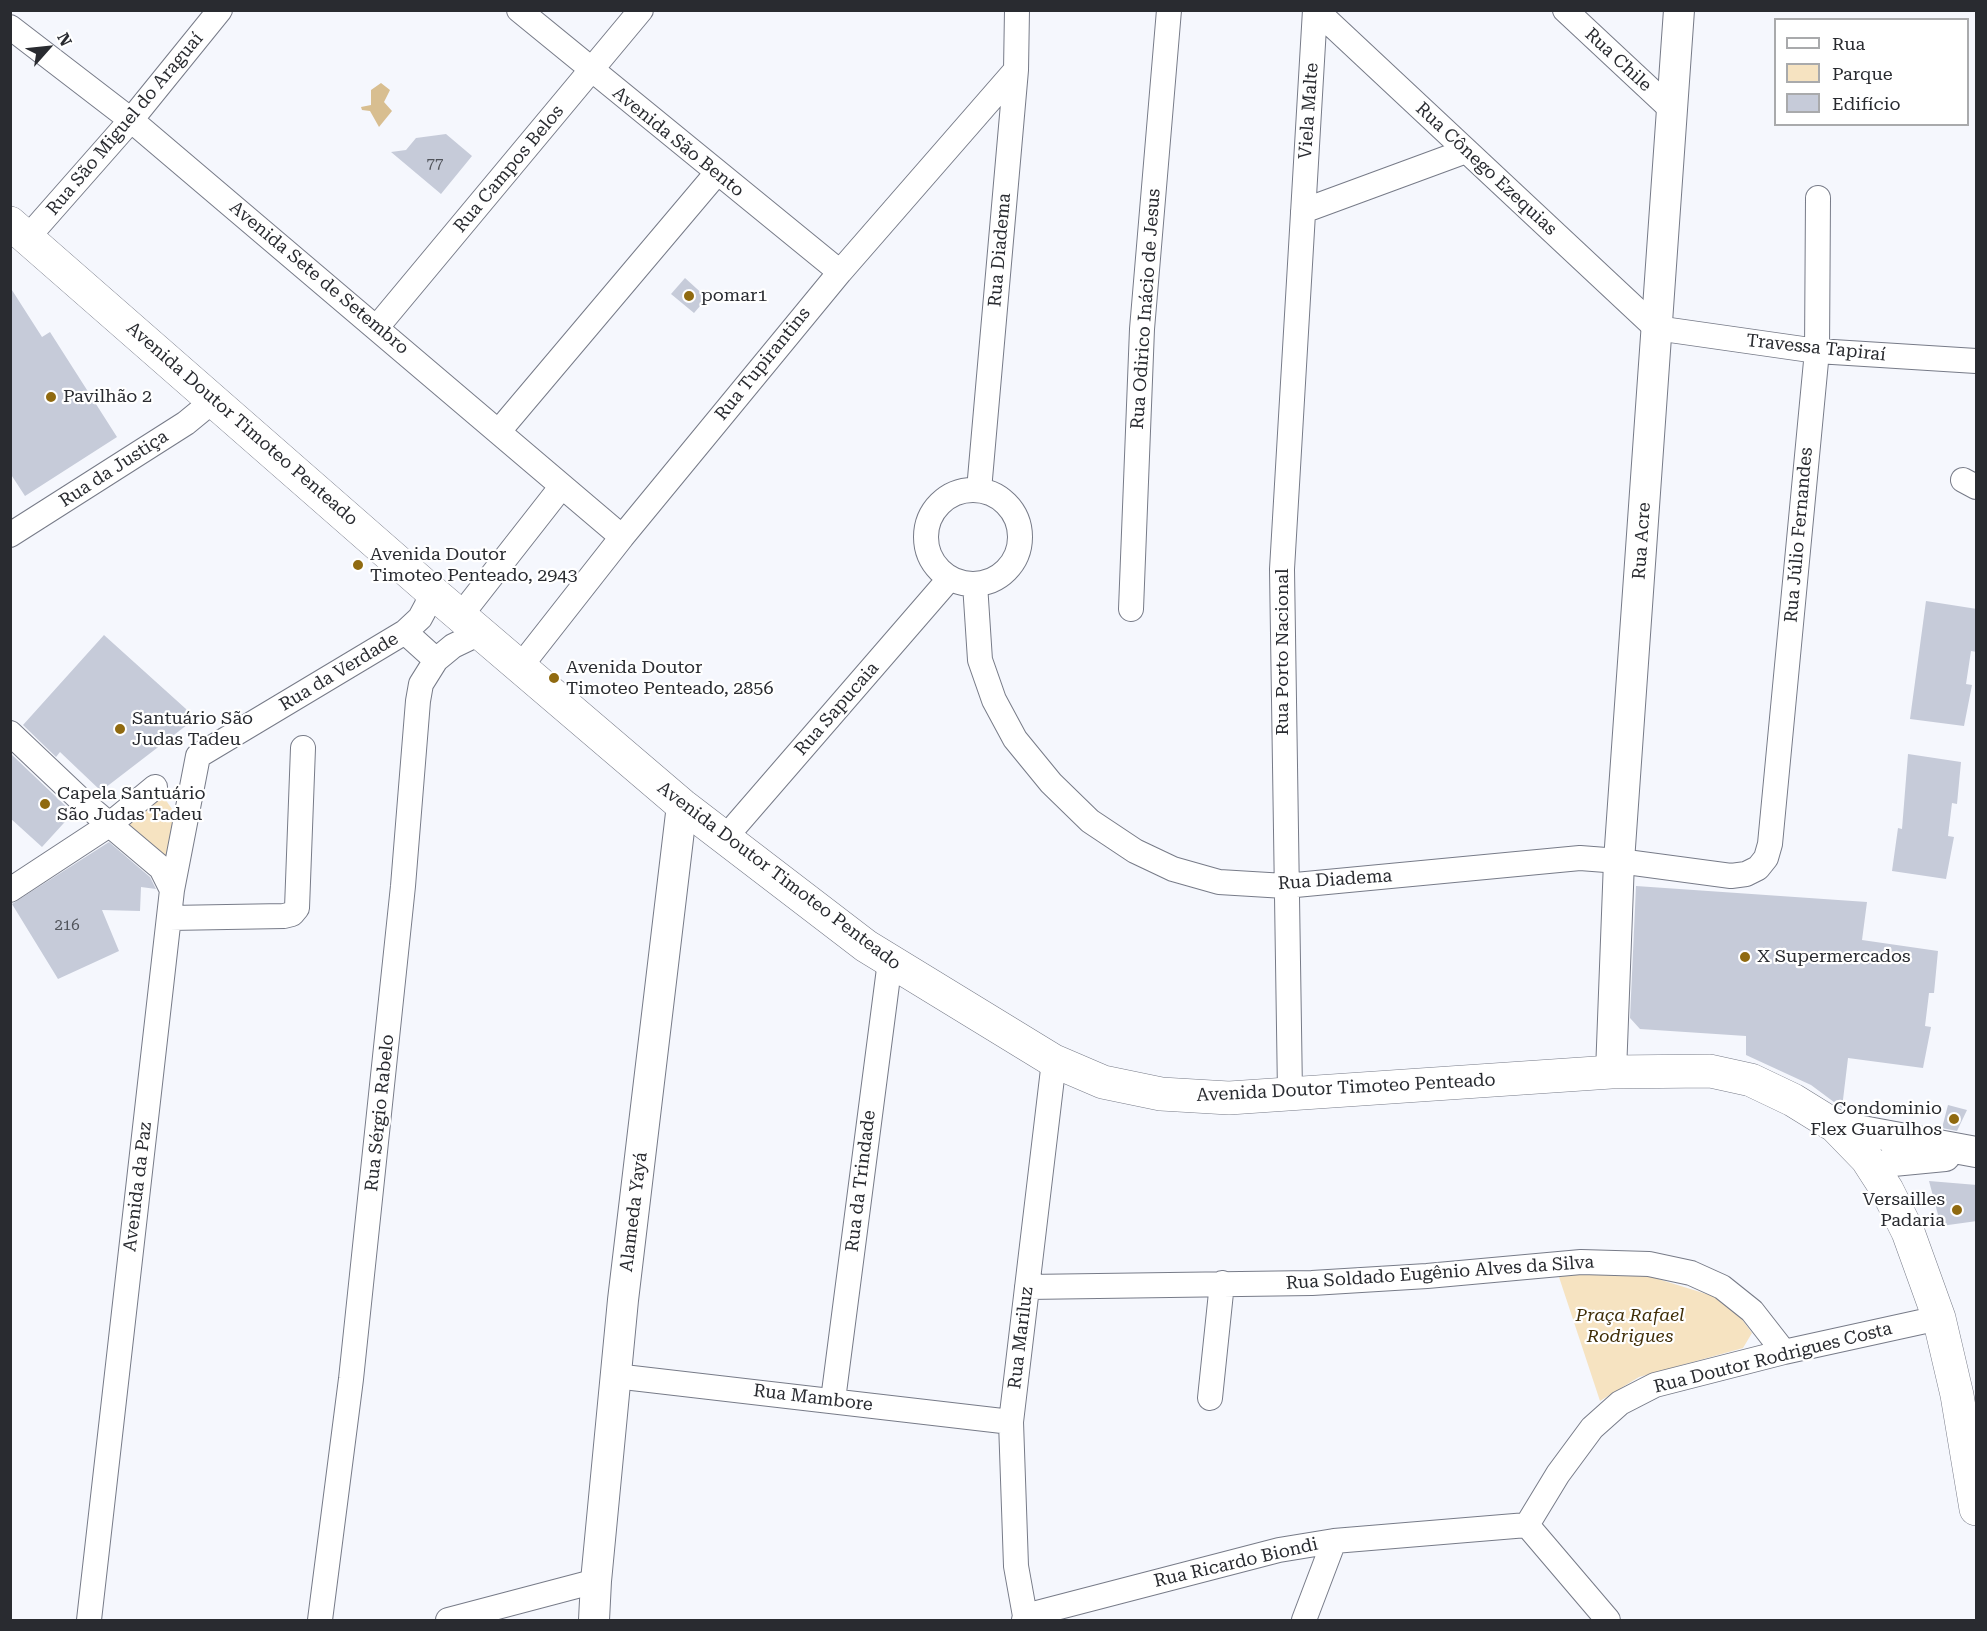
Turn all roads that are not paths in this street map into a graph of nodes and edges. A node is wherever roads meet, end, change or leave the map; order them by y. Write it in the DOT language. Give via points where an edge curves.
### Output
graph roads {
  1 [pos="220,10"];
  2 [pos="519,10"];
  3 [pos="641,10"];
  4 [pos="1017,10"];
  5 [pos="1169,10"];
  6 [pos="1315,10"];
  7 [pos="1565,10"];
  8 [pos="1679,10"];
  9 [pos="10,27"];
  10 [pos="1016,70"];
  11 [pos="591,72"];
  12 [pos="1671,109"];
  13 [pos="130,120"];
  14 [pos="1466,151"];
  15 [pos="716,174"];
  16 [pos="1818,198"];
  17 [pos="1303,211"];
  18 [pos="19,230"];
  19 [pos="840,272"];
  20 [pos="377,327"];
  21 [pos="1656,328"];
  22 [pos="1817,351"];
  23 [pos="1977,361"];
  24 [pos="214,400"];
  25 [pos="499,431"];
  26 [pos="562,486"];
  27 [pos="979,490"];
  28 [pos="10,535"];
  29 [pos="622,537"];
  30 [pos="950,578"];
  31 [pos="975,584"];
  32 [pos="430,589"];
  33 [pos="1131,609"];
  34 [pos="471,624"];
  35 [pos="405,632"];
  36 [pos="436,660"];
  37 [pos="520,667"];
  38 [pos="10,733"];
  39 [pos="303,748"];
  40 [pos="198,756"];
  41 [pos="155,787"];
  42 [pos="682,805"];
  43 [pos="109,825"];
  44 [pos="724,839"];
  45 [pos="1619,861"];
  46 [pos="1758,868"];
  47 [pos="1285,886"];
  48 [pos="10,890"];
  49 [pos="172,890"];
  50 [pos="170,918"];
  51 [pos="890,961"];
  52 [pos="1054,1061"];
  53 [pos="1611,1072"];
  54 [pos="1290,1093"];
  55 [pos="1835,1126"];
  56 [pos="1969,1151"];
  57 [pos="1879,1176"];
  58 [pos="1222,1283"];
  59 [pos="1028,1287"];
  60 [pos="1939,1318"];
  61 [pos="1784,1352"];
  62 [pos="615,1376"];
  63 [pos="1210,1398"];
  64 [pos="833,1400"];
  65 [pos="1011,1422"];
  66 [pos="1977,1509"];
  67 [pos="1527,1525"];
  68 [pos="1334,1541"];
  69 [pos="596,1581"];
  70 [pos="1024,1618"];
  71 [pos="89,1620"];
  72 [pos="320,1620"];
  73 [pos="448,1620"];
  74 [pos="594,1620"];
  75 [pos="1304,1620"];
  76 [pos="1608,1620"];
  1 -- 13 [label="street, Rua São Miguel do Araguaí"];
  2 -- 11 [label="street, Avenida São Bento"];
  3 -- 11 [label="street, Rua Campos Belos"];
  4 -- 10 [label="street, Rua Diadema"];
  5 -- 33 [label="street, Rua Odirico Inácio de Jesus" via="1142,328"];
  6 -- 14 [label="street, Rua Cônego Ezequias"];
  6 -- 17 [label="street, Viela Malte"];
  7 -- 12 [label="street, Rua Chile"];
  8 -- 12 [label="street, Rua Acre"];
  9 -- 13 [label="street, Avenida Sete de Setembro"];
  10 -- 19 [label="street, Rua Tupirantins"];
  10 -- 27 [label="street, Rua Diadema"];
  11 -- 15 [label="street, Avenida São Bento"];
  11 -- 20 [label="street, Rua Campos Belos"];
  12 -- 21 [label="street, Rua Acre"];
  13 -- 18 [label="street, Rua São Miguel do Araguaí"];
  13 -- 20 [label="street, Avenida Sete de Setembro"];
  14 -- 17 [label="street"];
  14 -- 21 [label="street, Rua Cônego Ezequias"];
  15 -- 19 [label="street, Avenida São Bento"];
  15 -- 25 [label="street"];
  16 -- 22 [label="street, Rua Júlio Fernandes"];
  17 -- 47 [label="street, Rua Porto Nacional" via="1282,569"];
  18 -- 24 [label="main road, Avenida Doutor Timoteo Penteado"];
  19 -- 29 [label="street, Rua Tupirantins"];
  20 -- 25 [label="street, Avenida Sete de Setembro"];
  21 -- 22 [label="street, Travessa Tapiraí"];
  21 -- 45 [label="street, Rua Acre"];
  22 -- 23 [label="street, Travessa Tapiraí"];
  22 -- 46 [label="street, Rua Júlio Fernandes" via="1770,844"];
  24 -- 28 [label="street, Rua da Justiça" via="186,423"];
  24 -- 32 [label="main road, Avenida Doutor Timoteo Penteado"];
  25 -- 26 [label="street, Avenida Sete de Setembro"];
  26 -- 29 [label="street, Avenida Sete de Setembro"];
  26 -- 34 [label="street"];
  27 -- 30 [label="street" via="948,497 936,507 928,522 929,554"];
  27 -- 31 [label="street" via="1006,504 1020,532 1013,561 1003,573"];
  29 -- 37 [label="street, Rua Tupirantins"];
  30 -- 31 [label="street"];
  30 -- 44 [label="street, Rua Sapucaia"];
  31 -- 47 [label="street, Rua Diadema" via="980,660 994,700 1015,739 1051,783 1090,821 1135,851 1173,869 1219,882"];
  32 -- 34 [label="main road, Avenida Doutor Timoteo Penteado"];
  32 -- 35 [label="street, Rua da Verdade" via="420,618"];
  34 -- 36 [label="street, Rua Sérgio Rabelo"];
  34 -- 37 [label="main road, Avenida Doutor Timoteo Penteado"];
  35 -- 36 [label="street"];
  35 -- 40 [label="street, Rua da Verdade"];
  36 -- 72 [label="street, Rua Sérgio Rabelo" via="424,677 418,701 403,886 354,1356"];
  37 -- 42 [label="main road, Avenida Doutor Timoteo Penteado"];
  38 -- 43 [label="street"];
  39 -- 50 [label="street" via="297,908 284,916"];
  40 -- 49 [label="street, Avenida da Paz"];
  41 -- 43 [label="street"];
  42 -- 44 [label="main road, Avenida Doutor Timoteo Penteado"];
  42 -- 62 [label="street, Alameda Yayá"];
  43 -- 48 [label="street"];
  43 -- 49 [label="street" via="161,868"];
  44 -- 51 [label="main road, Avenida Doutor Timoteo Penteado"];
  45 -- 46 [label="street, Rua Diadema" via="1731,876"];
  45 -- 47 [label="street, Rua Diadema" via="1580,858"];
  45 -- 53 [label="street, Rua Acre"];
  47 -- 54 [label="street, Rua Porto Nacional"];
  49 -- 50 [label="street, Avenida da Paz"];
  50 -- 71 [label="street, Avenida da Paz"];
  51 -- 52 [label="main road, Avenida Doutor Timoteo Penteado"];
  51 -- 64 [label="street, Rua da Trindade"];
  52 -- 54 [label="main road, Avenida Doutor Timoteo Penteado" via="1104,1082 1161,1095 1229,1098"];
  52 -- 59 [label="street, Rua Mariluz"];
  53 -- 54 [label="main road, Avenida Doutor Timoteo Penteado"];
  53 -- 55 [label="main road, Avenida Doutor Timoteo Penteado" via="1710,1071 1751,1080"];
  55 -- 56 [label="street"];
  55 -- 57 [label="main road, Avenida Doutor Timoteo Penteado"];
  56 -- 57 [label="street" via="1940,1158 1893,1161 1883,1167"];
  57 -- 60 [label="main road, Avenida Doutor Timoteo Penteado" via="1908,1232"];
  58 -- 59 [label="street, Rua Soldado Eugênio Alves da Silva"];
  58 -- 61 [label="street, Rua Soldado Eugênio Alves da Silva" via="1356,1281 1581,1262 1649,1264 1691,1273 1722,1287 1752,1311"];
  58 -- 63 [label="street"];
  59 -- 65 [label="street, Rua Mariluz"];
  60 -- 61 [label="street, Rua Doutor Rodrigues Costa"];
  60 -- 66 [label="main road, Avenida Doutor Timoteo Penteado"];
  61 -- 67 [label="street, Rua Doutor Rodrigues Costa" via="1655,1385 1620,1403 1593,1428 1558,1474"];
  62 -- 64 [label="street, Rua Mambore"];
  62 -- 69 [label="street, Alameda Yayá"];
  64 -- 65 [label="street, Rua Mambore"];
  65 -- 70 [label="street, Rua Mariluz" via="1016,1566"];
  67 -- 68 [label="street, Rua Ricardo Biondi"];
  67 -- 76 [label="street"];
  68 -- 70 [label="street, Rua Ricardo Biondi" via="1280,1550"];
  68 -- 75 [label="street"];
  69 -- 73 [label="street"];
  69 -- 74 [label="street, Alameda Yayá"];
}
